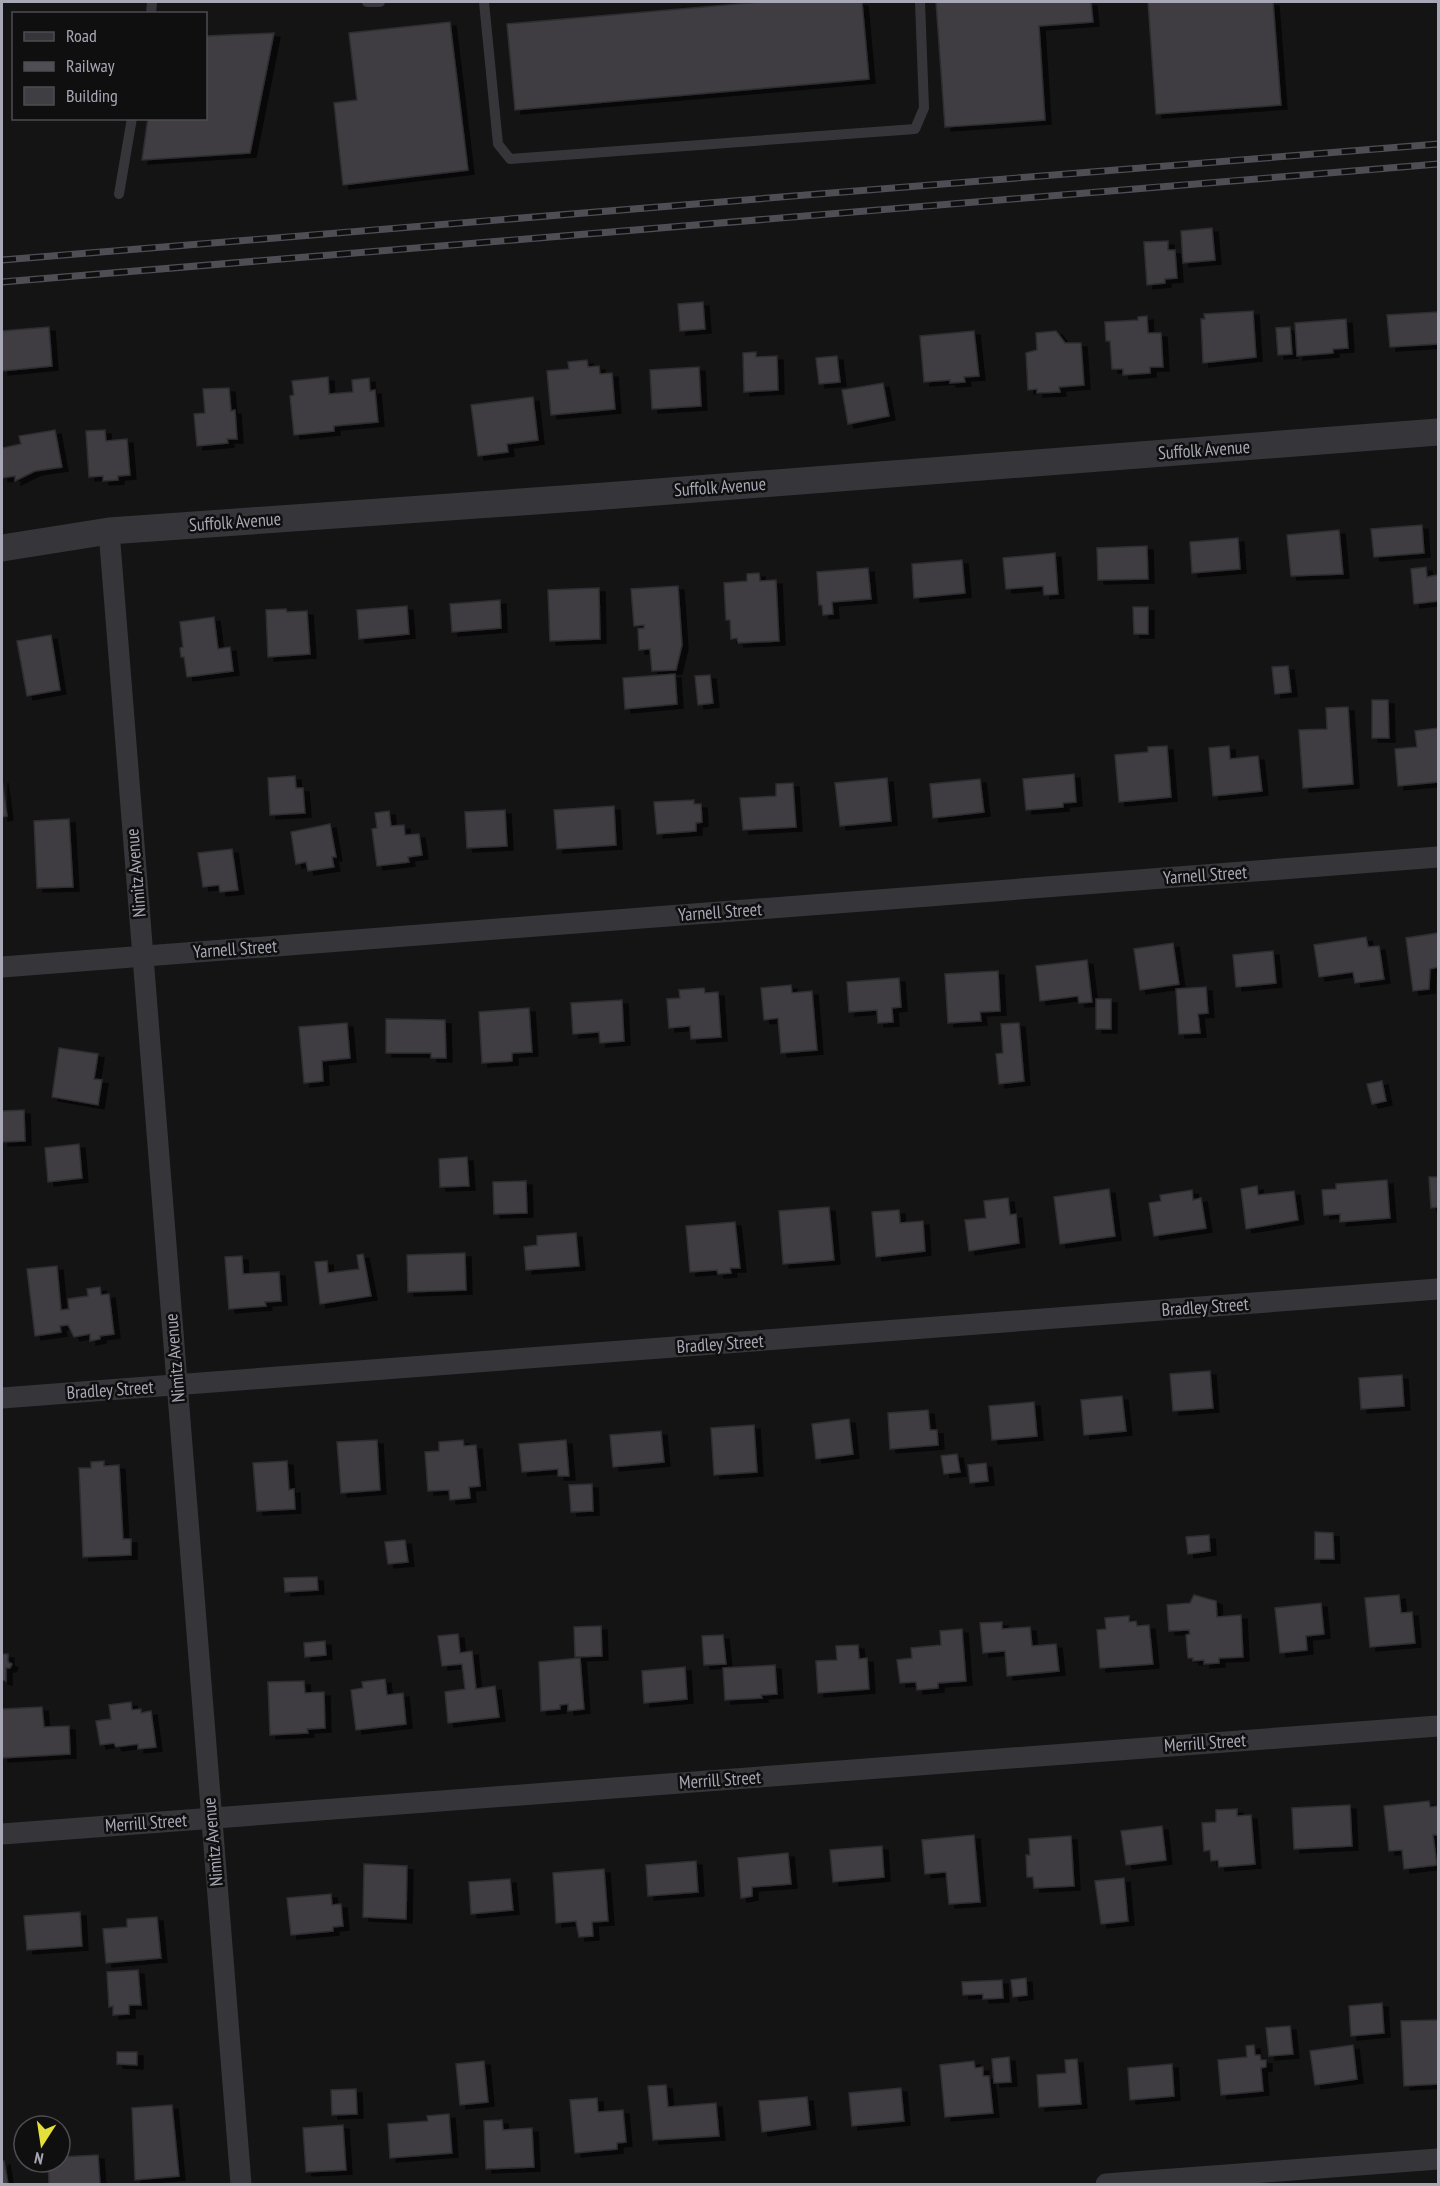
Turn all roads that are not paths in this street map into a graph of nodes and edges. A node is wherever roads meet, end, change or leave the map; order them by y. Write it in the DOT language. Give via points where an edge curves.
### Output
graph roads {
  1 [pos="367,2"];
  2 [pos="380,2"];
  3 [pos="484,2"];
  4 [pos="920,2"];
  5 [pos="132,120"];
  6 [pos="119,194"];
  7 [pos="1438,432"];
  8 [pos="109,531"];
  9 [pos="2,548"];
  10 [pos="1438,857"];
  11 [pos="142,956"];
  12 [pos="2,967"];
  13 [pos="1438,1289"];
  14 [pos="177,1385"];
  15 [pos="2,1398"];
  16 [pos="1438,1726"];
  17 [pos="211,1818"];
  18 [pos="2,1834"];
  19 [pos="1438,2159"];
  20 [pos="241,2184"];
  21 [pos="1106,2184"];
  1 -- 2 [label="lane"];
  3 -- 4 [label="lane" via="498,144 510,159 915,129 924,108"];
  5 -- 6 [label="lane"];
  7 -- 8 [label="street, Suffolk Avenue"];
  8 -- 9 [label="street, Suffolk Avenue"];
  8 -- 11 [label="street, Nimitz Avenue"];
  10 -- 11 [label="street, Yarnell Street"];
  11 -- 12 [label="street, Yarnell Street"];
  11 -- 14 [label="street, Nimitz Avenue"];
  13 -- 14 [label="street, Bradley Street"];
  14 -- 15 [label="street, Bradley Street"];
  14 -- 17 [label="street, Nimitz Avenue"];
  16 -- 17 [label="street, Merrill Street"];
  17 -- 18 [label="street, Merrill Street"];
  17 -- 20 [label="street, Nimitz Avenue"];
  19 -- 21 [label="street"];
}
